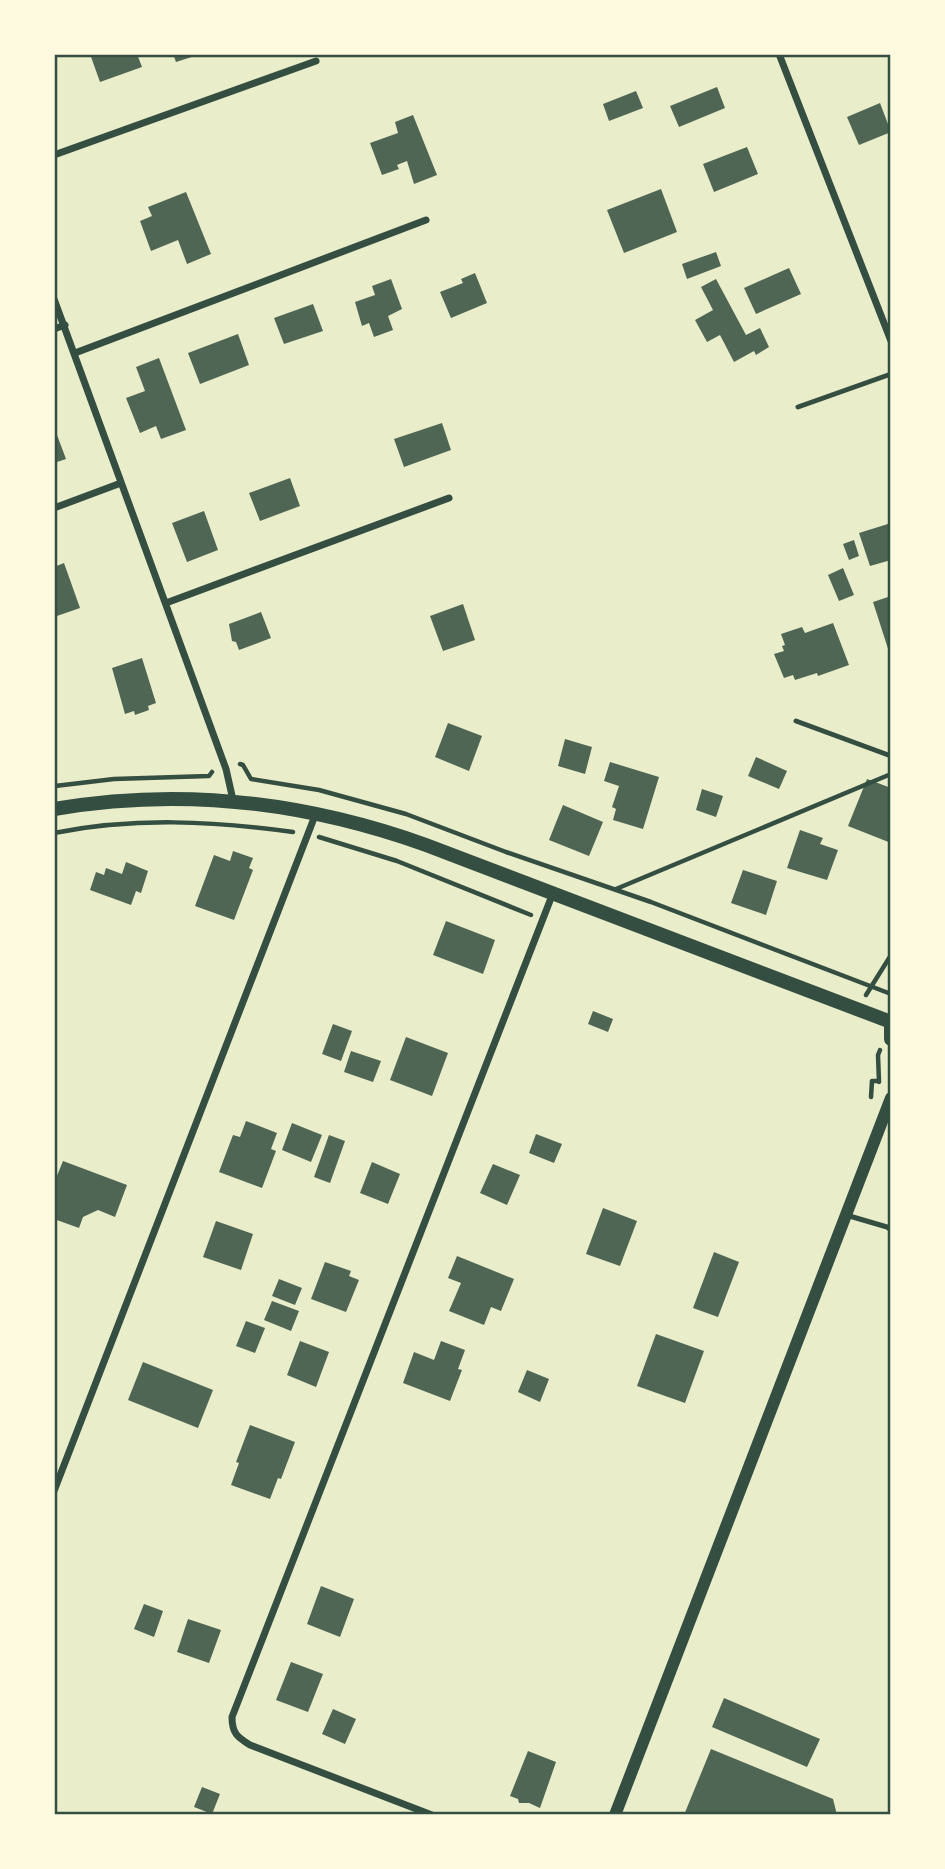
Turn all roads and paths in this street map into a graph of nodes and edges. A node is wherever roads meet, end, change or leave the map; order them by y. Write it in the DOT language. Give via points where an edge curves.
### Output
graph roads {
  1 [pos="779,54"];
  2 [pos="316,61"];
  3 [pos="54,155"];
  4 [pos="426,220"];
  5 [pos="54,299"];
  6 [pos="65,325"];
  7 [pos="54,329"];
  8 [pos="891,341"];
  9 [pos="75,353"];
  10 [pos="891,374"];
  11 [pos="798,407"];
  12 [pos="121,483"];
  13 [pos="449,498"];
  14 [pos="54,508"];
  15 [pos="166,603"];
  16 [pos="796,721"];
  17 [pos="891,756"];
  18 [pos="213,763"];
  19 [pos="243,765"];
  20 [pos="55,786"];
  21 [pos="233,800"];
  22 [pos="54,809"];
  23 [pos="316,813"];
  24 [pos="553,893"];
  25 [pos="891,955"];
  26 [pos="867,985"];
  27 [pos="891,994"];
  28 [pos="858,1010"];
  29 [pos="891,1024"];
  30 [pos="886,1042"];
  31 [pos="884,1085"];
  32 [pos="891,1098"];
  33 [pos="846,1215"];
  34 [pos="891,1230"];
  35 [pos="54,1491"];
  36 [pos="432,1815"];
  37 [pos="615,1815"];
  1 -- 8 [label="street"];
  2 -- 3 [label="street"];
  4 -- 9 [label="street"];
  5 -- 6 [label="street"];
  6 -- 7 [label="street"];
  6 -- 9 [label="street"];
  9 -- 12 [label="street"];
  10 -- 11 [label="lane"];
  12 -- 14 [label="street"];
  12 -- 15 [label="street"];
  13 -- 15 [label="street"];
  15 -- 21 [label="street"];
  16 -- 17 [label="lane"];
  18 -- 20 [label="path" via="209,776"];
  19 -- 26 [label="path" via="251,779 319,790 406,814"];
  21 -- 22 [label="main road" via="155,798"];
  21 -- 23 [label="main road"];
  23 -- 24 [label="main road" via="382,829"];
  23 -- 35 [label="street"];
  24 -- 28 [label="main road"];
  24 -- 36 [label="street" via="232,1717 236,1736 250,1745"];
  25 -- 28 [label="path"];
  26 -- 27 [label="path"];
  26 -- 28 [label="path"];
  28 -- 29 [label="main road"];
  29 -- 30 [label="main road"];
  30 -- 31 [label="path" via="878,1055 877,1082"];
  32 -- 33 [label="street"];
  33 -- 34 [label="lane"];
  33 -- 37 [label="street"];
}
